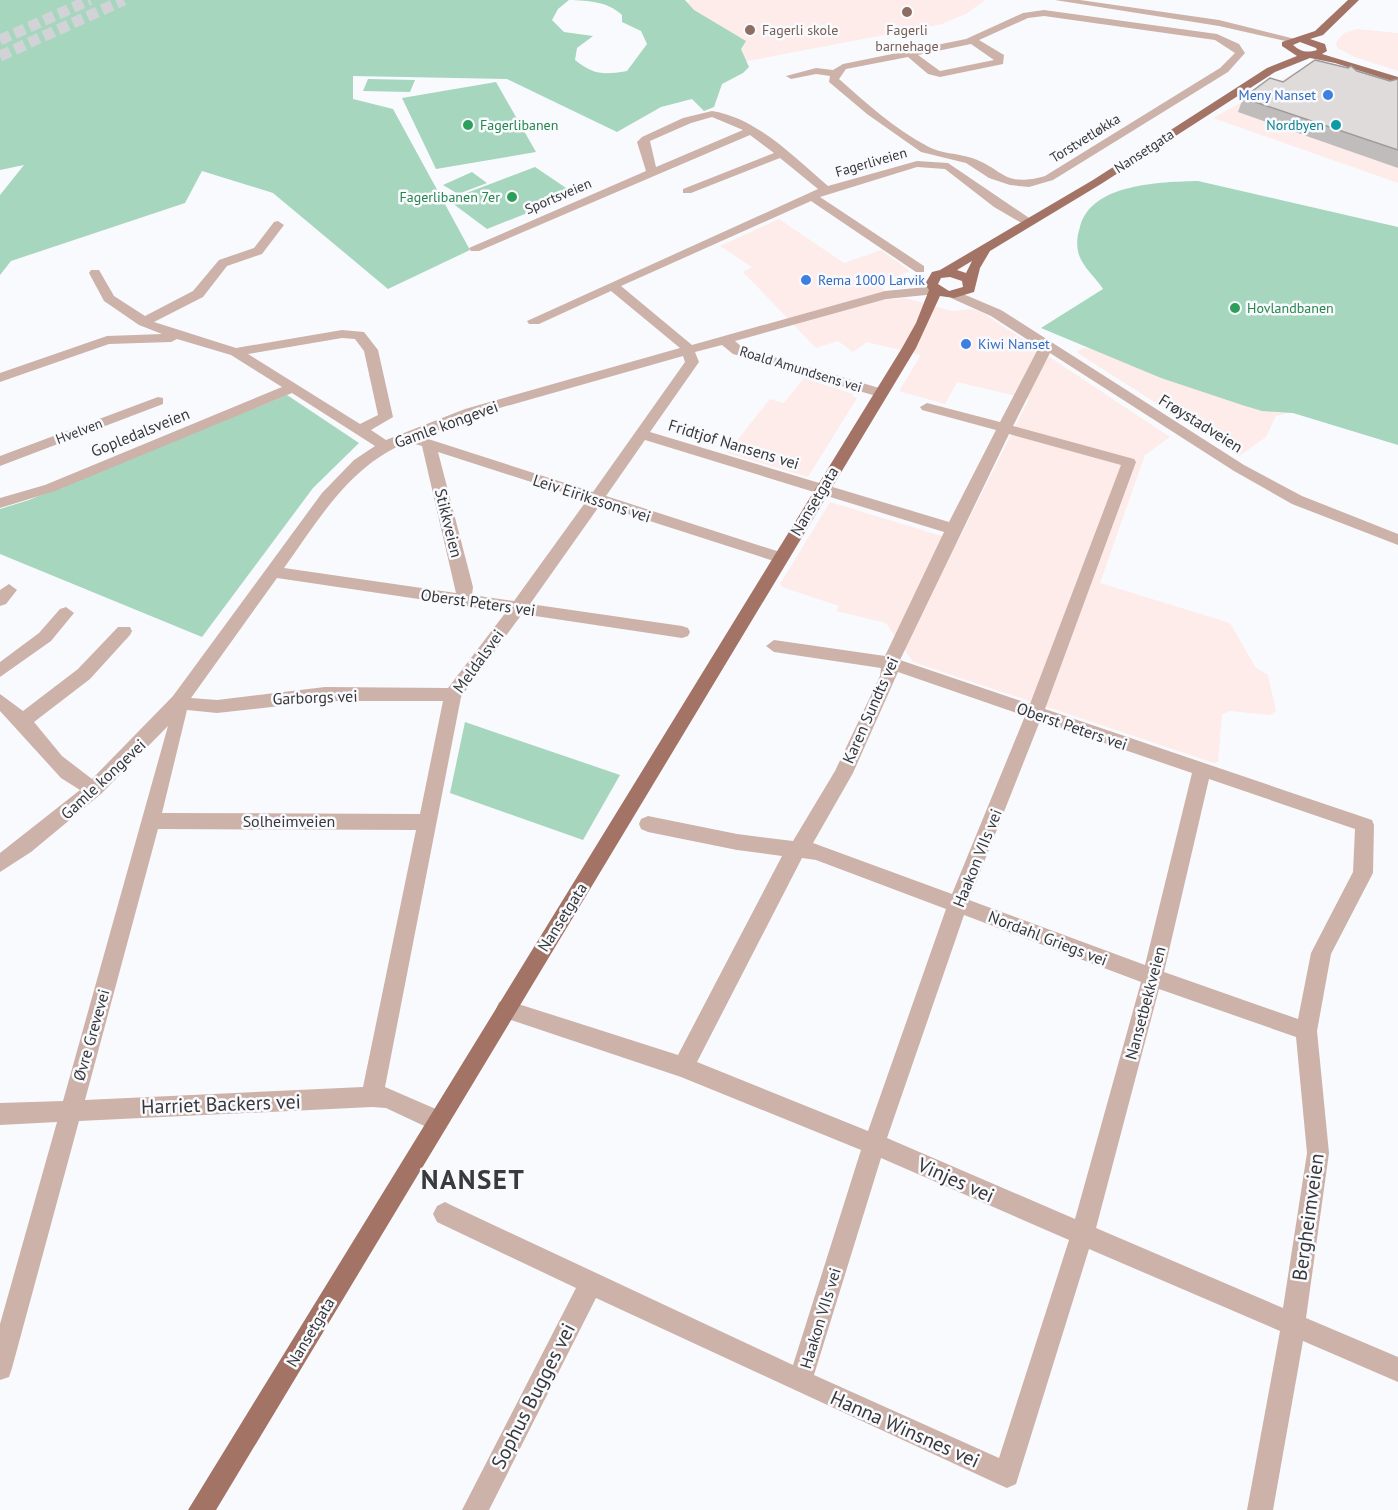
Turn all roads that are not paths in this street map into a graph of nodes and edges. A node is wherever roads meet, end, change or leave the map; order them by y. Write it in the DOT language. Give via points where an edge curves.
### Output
graph roads {
  1 [pos="1060,0"];
  2 [pos="1355,0"];
  3 [pos="1123,9"];
  4 [pos="1118,23"];
  5 [pos="972,40"];
  6 [pos="1292,43"];
  7 [pos="1322,48"];
  8 [pos="910,53"];
  9 [pos="1310,55"];
  10 [pos="1271,69"];
  11 [pos="835,73"];
  12 [pos="791,76"];
  13 [pos="1398,78"];
  14 [pos="752,131"];
  15 [pos="780,154"];
  16 [pos="652,172"];
  17 [pos="826,190"];
  18 [pos="687,191"];
  19 [pos="812,197"];
  20 [pos="1029,222"];
  21 [pos="278,225"];
  22 [pos="475,248"];
  23 [pos="986,250"];
  24 [pos="920,269"];
  25 [pos="95,273"];
  26 [pos="937,283"];
  27 [pos="970,283"];
  28 [pos="613,286"];
  29 [pos="955,295"];
  30 [pos="996,313"];
  31 [pos="534,321"];
  32 [pos="144,322"];
  33 [pos="923,323"];
  34 [pos="194,338"];
  35 [pos="725,340"];
  36 [pos="1046,346"];
  37 [pos="688,350"];
  38 [pos="236,352"];
  39 [pos="0,378"];
  40 [pos="292,388"];
  41 [pos="881,393"];
  42 [pos="158,401"];
  43 [pos="927,406"];
  44 [pos="1005,427"];
  45 [pos="360,430"];
  46 [pos="642,434"];
  47 [pos="405,436"];
  48 [pos="385,446"];
  49 [pos="429,446"];
  50 [pos="0,461"];
  51 [pos="822,490"];
  52 [pos="594,499"];
  53 [pos="0,503"];
  54 [pos="953,529"];
  55 [pos="1398,540"];
  56 [pos="780,558"];
  57 [pos="274,572"];
  58 [pos="464,600"];
  59 [pos="518,607"];
  60 [pos="66,613"];
  61 [pos="124,631"];
  62 [pos="682,632"];
  63 [pos="774,646"];
  64 [pos="890,663"];
  65 [pos="0,671"];
  66 [pos="0,701"];
  67 [pos="179,701"];
  68 [pos="450,703"];
  69 [pos="1035,713"];
  70 [pos="24,720"];
  71 [pos="1202,771"];
  72 [pos="94,789"];
  73 [pos="151,821"];
  74 [pos="428,822"];
  75 [pos="648,824"];
  76 [pos="1365,825"];
  77 [pos="799,849"];
  78 [pos="0,864"];
  79 [pos="958,903"];
  80 [pos="1152,978"];
  81 [pos="506,1009"];
  82 [pos="1306,1032"];
  83 [pos="683,1067"];
  84 [pos="372,1097"];
  85 [pos="70,1111"];
  86 [pos="0,1114"];
  87 [pos="437,1122"];
  88 [pos="873,1144"];
  89 [pos="446,1214"];
  90 [pos="1082,1235"];
  91 [pos="591,1283"];
  92 [pos="1293,1326"];
  93 [pos="0,1368"];
  94 [pos="1398,1370"];
  95 [pos="800,1382"];
  96 [pos="201,1510"];
  97 [pos="475,1510"];
  98 [pos="1260,1510"];
  1 -- 3 [label="street"];
  2 -- 6 [label="main road, Nansetgata" via="1319,33"];
  2 -- 7 [label="main road, Nansetgata" via="1352,10 1326,35"];
  3 -- 4 [label="street"];
  3 -- 6 [label="street" via="1252,30"];
  4 -- 5 [label="street, Torstvetløkka" via="1036,13"];
  4 -- 11 [label="street, Torstvetløkka" via="1217,37 1240,53 1224,70 1036,183 1005,181 970,161 916,146 836,85"];
  5 -- 8 [label="street, Torstvetløkka"];
  5 -- 8 [label="street" via="1000,57 999,62 940,74"];
  6 -- 7 [label="main road"];
  6 -- 9 [label="main road"];
  6 -- 10 [label="main road, Nansetgata"];
  7 -- 9 [label="main road, Nansetgata"];
  7 -- 13 [label="main road"];
  8 -- 11 [label="street, Torstvetløkka" via="855,64"];
  9 -- 10 [label="main road, Nansetgata"];
  9 -- 13 [label="main road"];
  10 -- 20 [label="main road, Nansetgata"];
  11 -- 12 [label="street, Torstvetløkka" via="816,71"];
  14 -- 15 [label="street"];
  14 -- 16 [label="street, Sportsveien"];
  14 -- 16 [label="street" via="723,114 710,114 646,139 643,142"];
  15 -- 17 [label="street"];
  15 -- 18 [label="street"];
  16 -- 22 [label="street, Sportsveien"];
  17 -- 19 [label="street, Fagerliveien"];
  17 -- 20 [label="street, Fagerliveien" via="917,164 937,164 948,166"];
  19 -- 24 [label="street"];
  19 -- 28 [label="street, Fagerliveien"];
  20 -- 23 [label="main road, Nansetgata"];
  21 -- 32 [label="street" via="258,251 223,263 198,294"];
  23 -- 26 [label="main road, Nansetgata"];
  23 -- 27 [label="main road, Nansetgata"];
  25 -- 32 [label="street" via="109,298"];
  26 -- 27 [label="main road" via="957,274"];
  26 -- 29 [label="main road"];
  26 -- 33 [label="main road, Nansetgata"];
  26 -- 35 [label="street, Gamle kongevei"];
  27 -- 29 [label="main road, Nansetgata" via="965,292"];
  27 -- 30 [label="street, Frøystadveien"];
  28 -- 31 [label="street, Fagerliveien"];
  28 -- 37 [label="street"];
  29 -- 30 [label="street, Frøystadveien"];
  29 -- 33 [label="main road, Nansetgata"];
  30 -- 36 [label="street, Frøystadveien"];
  32 -- 34 [label="street"];
  33 -- 41 [label="main road, Nansetgata"];
  34 -- 38 [label="street"];
  34 -- 39 [label="street" via="107,340"];
  35 -- 37 [label="street, Gamle kongevei"];
  35 -- 41 [label="street, Roald Amundsens vei" via="738,351"];
  36 -- 44 [label="street, Karen Sundts vei"];
  36 -- 55 [label="street, Frøystadveien" via="1239,468 1336,517"];
  37 -- 46 [label="street, Meldalsvei" via="692,362"];
  37 -- 47 [label="street, Gamle kongevei" via="470,412"];
  38 -- 40 [label="street"];
  38 -- 45 [label="street" via="342,334 359,335 372,350 386,417"];
  40 -- 45 [label="street"];
  40 -- 53 [label="street, Gopledalsveien" via="50,488"];
  41 -- 51 [label="main road, Nansetgata"];
  42 -- 50 [label="street, Hvelven"];
  43 -- 44 [label="street"];
  44 -- 54 [label="street, Karen Sundts vei"];
  44 -- 69 [label="street, Haakon VIIs vei" via="1129,462"];
  45 -- 48 [label="street"];
  46 -- 51 [label="street, Fridtjof Nansens vei"];
  46 -- 52 [label="street, Meldalsvei"];
  47 -- 48 [label="street, Gamle kongevei"];
  47 -- 49 [label="street, Leiv Eirikssons vei"];
  48 -- 57 [label="street, Gamle kongevei" via="341,480"];
  49 -- 52 [label="street, Leiv Eirikssons vei"];
  49 -- 58 [label="street, Stikkveien" via="465,587"];
  51 -- 54 [label="street, Fridtjof Nansens vei"];
  51 -- 56 [label="main road, Nansetgata"];
  52 -- 56 [label="street, Leiv Eirikssons vei"];
  52 -- 59 [label="street, Meldalsvei"];
  54 -- 64 [label="street, Karen Sundts vei"];
  56 -- 81 [label="main road, Nansetgata"];
  57 -- 58 [label="street, Oberst Peters vei"];
  57 -- 67 [label="street, Gamle kongevei"];
  58 -- 59 [label="street, Oberst Peters vei"];
  59 -- 62 [label="street, Oberst Peters vei"];
  59 -- 68 [label="street, Meldalsvei"];
  60 -- 65 [label="street" via="45,637"];
  61 -- 70 [label="street" via="84,674"];
  63 -- 64 [label="street, Oberst Peters vei"];
  64 -- 69 [label="street, Oberst Peters vei"];
  64 -- 77 [label="street, Karen Sundts vei" via="889,676 850,759 811,835"];
  66 -- 70 [label="street"];
  67 -- 68 [label="street, Garborgs vei" via="211,707 285,696"];
  67 -- 72 [label="street, Gamle kongevei"];
  67 -- 73 [label="street, Øvre Grevevei" via="178,721"];
  68 -- 74 [label="street, Meldalsvei"];
  69 -- 71 [label="street, Oberst Peters vei"];
  69 -- 79 [label="street, Haakon VIIs vei"];
  70 -- 72 [label="street" via="62,769"];
  71 -- 76 [label="street, Oberst Peters vei"];
  71 -- 80 [label="street, Nansetbekkveien"];
  72 -- 78 [label="street, Gamle kongevei"];
  73 -- 74 [label="street, Solheimveien"];
  73 -- 85 [label="street, Øvre Grevevei"];
  74 -- 84 [label="street, Meldalsvei"];
  75 -- 77 [label="street, Nordahl Griegs vei" via="737,842"];
  76 -- 82 [label="street, Bergheimveien" via="1363,873 1321,952"];
  77 -- 79 [label="street, Nordahl Griegs vei"];
  77 -- 83 [label="street, Karen Sundts vei" via="788,862"];
  79 -- 80 [label="street, Nordahl Griegs vei"];
  79 -- 88 [label="street, Haakon VIIs vei"];
  80 -- 82 [label="street, Nordahl Griegs vei"];
  80 -- 90 [label="street, Nansetbekkveien"];
  81 -- 83 [label="street, Vinjes vei"];
  81 -- 87 [label="main road, Nansetgata"];
  82 -- 92 [label="street, Bergheimveien" via="1318,1153"];
  83 -- 88 [label="street, Vinjes vei"];
  84 -- 85 [label="street, Harriet Backers vei"];
  84 -- 87 [label="street, Harriet Backers vei" via="387,1098"];
  85 -- 86 [label="street, Harriet Backers vei"];
  85 -- 93 [label="street, Øvre Grevevei"];
  87 -- 96 [label="main road, Nansetgata"];
  88 -- 90 [label="street, Vinjes vei"];
  88 -- 95 [label="street, Haakon VIIs vei"];
  89 -- 91 [label="street, Hanna Winsnes vei"];
  90 -- 92 [label="street, Vinjes vei"];
  90 -- 95 [label="street, Hanna Winsnes vei" via="1007,1475"];
  91 -- 95 [label="street, Hanna Winsnes vei"];
  91 -- 97 [label="street, Sophus Bugges vei"];
  92 -- 94 [label="street, Vinjes vei"];
  92 -- 98 [label="street, Bergheimveien"];
}
